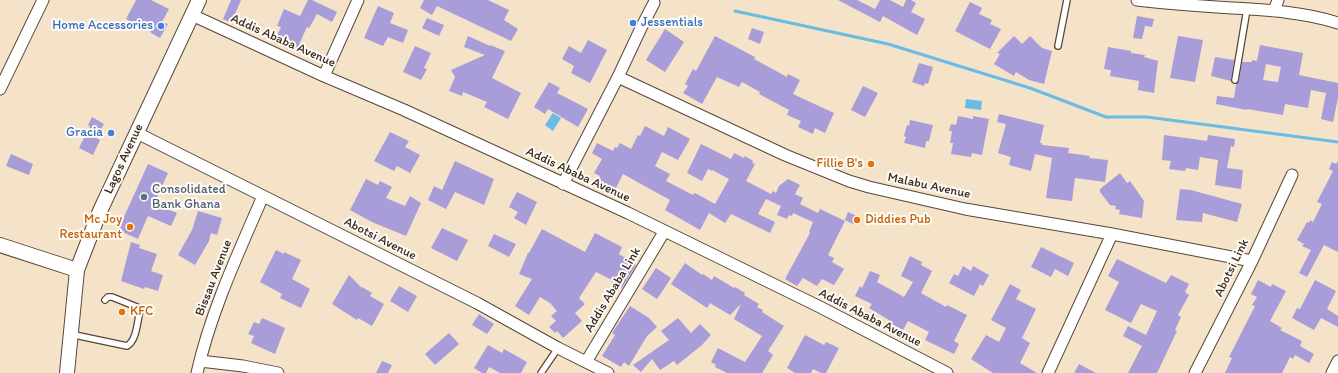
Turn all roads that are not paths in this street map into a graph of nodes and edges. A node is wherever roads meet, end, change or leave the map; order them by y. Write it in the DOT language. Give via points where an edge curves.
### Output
graph roads {
  1 [pos="43,0"];
  2 [pos="199,0"];
  3 [pos="358,0"];
  4 [pos="1066,0"];
  5 [pos="1137,0"];
  6 [pos="1278,0"];
  7 [pos="654,3"];
  8 [pos="1247,9"];
  9 [pos="1274,11"];
  10 [pos="192,15"];
  11 [pos="1338,23"];
  12 [pos="1058,46"];
  13 [pos="324,76"];
  14 [pos="618,77"];
  15 [pos="1235,80"];
  16 [pos="0,89"];
  17 [pos="137,133"];
  18 [pos="1292,175"];
  19 [pos="563,184"];
  20 [pos="263,196"];
  21 [pos="664,232"];
  22 [pos="1112,234"];
  23 [pos="0,245"];
  24 [pos="1252,261"];
  25 [pos="77,270"];
  26 [pos="105,300"];
  27 [pos="70,334"];
  28 [pos="558,348"];
  29 [pos="200,361"];
  30 [pos="1338,361"];
  31 [pos="586,362"];
  32 [pos="67,373"];
  33 [pos="197,373"];
  34 [pos="278,373"];
  35 [pos="541,373"];
  36 [pos="608,373"];
  37 [pos="947,373"];
  38 [pos="1048,373"];
  39 [pos="1196,373"];
  40 [pos="1332,373"];
  1 -- 16 [label="street"];
  2 -- 10 [label="street, Lagos Avenue"];
  3 -- 13 [label="street"];
  4 -- 12 [label="lane"];
  5 -- 8 [label="street"];
  6 -- 9 [label="street"];
  7 -- 14 [label="street"];
  8 -- 9 [label="street"];
  8 -- 15 [label="lane"];
  9 -- 11 [label="street"];
  10 -- 13 [label="street, Addis Ababa Avenue"];
  10 -- 17 [label="street, Lagos Avenue"];
  13 -- 19 [label="street, Addis Ababa Avenue"];
  14 -- 19 [label="street"];
  14 -- 22 [label="street, Malabu Avenue" via="785,155 849,181 965,208"];
  17 -- 20 [label="street, Abotsi Avenue"];
  17 -- 25 [label="street, Lagos Avenue" via="100,211"];
  18 -- 24 [label="street, Abotsi Link"];
  19 -- 21 [label="street, Addis Ababa Avenue"];
  20 -- 28 [label="street, Abotsi Avenue" via="477,303"];
  20 -- 29 [label="street, Bissau Avenue" via="230,272"];
  21 -- 31 [label="street, Addis Ababa Link"];
  21 -- 37 [label="street, Addis Ababa Avenue" via="820,307"];
  22 -- 24 [label="street, Malabu Avenue"];
  22 -- 38 [label="street"];
  23 -- 25 [label="street"];
  24 -- 39 [label="street, Abotsi Link"];
  25 -- 27 [label="street, Lagos Avenue"];
  26 -- 27 [label="lane" via="112,297 138,307 140,311 130,344 127,346"];
  27 -- 32 [label="street, Lagos Avenue"];
  28 -- 31 [label="street, Abotsi Avenue"];
  28 -- 35 [label="lane"];
  29 -- 33 [label="street, Bissau Avenue"];
  29 -- 34 [label="street"];
  30 -- 40 [label="street"];
  31 -- 36 [label="street, Abotsi Avenue"];
}
